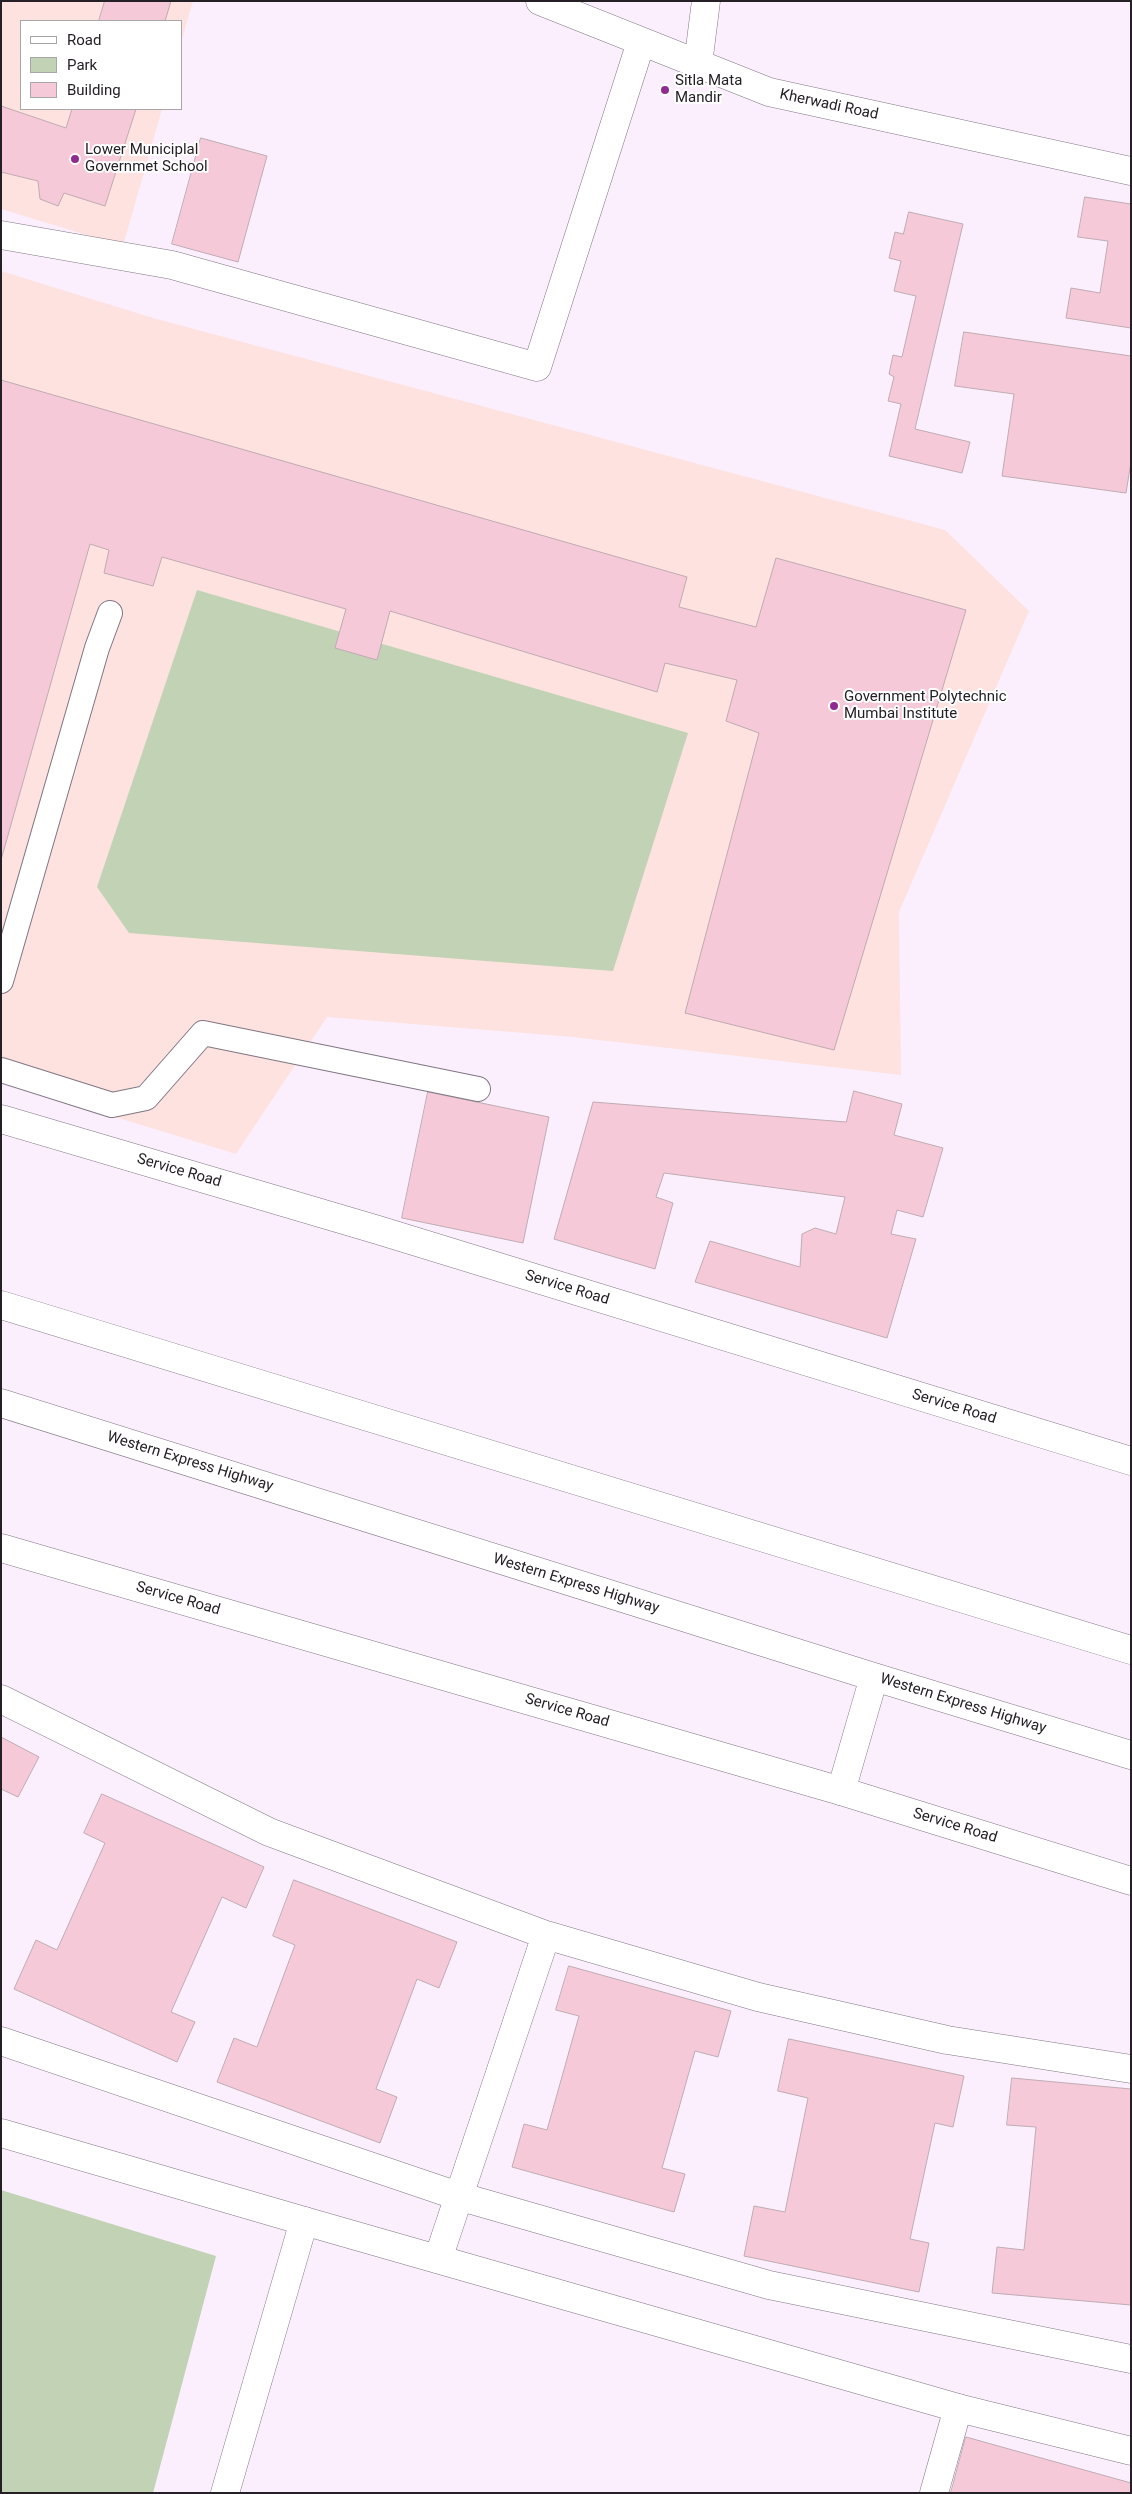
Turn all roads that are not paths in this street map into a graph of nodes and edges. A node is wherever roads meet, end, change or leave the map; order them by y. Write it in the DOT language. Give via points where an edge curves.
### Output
graph roads {
  1 [pos="540,1"];
  2 [pos="706,1"];
  3 [pos="566,7"];
  4 [pos="641,42"];
  5 [pos="698,64"];
  6 [pos="1131,171"];
  7 [pos="1,235"];
  8 [pos="110,613"];
  9 [pos="1,981"];
  10 [pos="1,1070"];
  11 [pos="478,1089"];
  12 [pos="1,1119"];
  13 [pos="1,1293"];
  14 [pos="1,1305"];
  15 [pos="42,1318"];
  16 [pos="8,1407"];
  17 [pos="1131,1461"];
  18 [pos="1,1548"];
  19 [pos="1131,1650"];
  20 [pos="874,1677"];
  21 [pos="1,1699"];
  22 [pos="1131,1754"];
  23 [pos="841,1791"];
  24 [pos="1131,1881"];
  25 [pos="546,1936"];
  26 [pos="1,2040"];
  27 [pos="1131,2069"];
  28 [pos="1,2132"];
  29 [pos="458,2196"];
  30 [pos="304,2221"];
  31 [pos="438,2259"];
  32 [pos="1131,2359"];
  33 [pos="958,2408"];
  34 [pos="1131,2451"];
  35 [pos="225,2493"];
  36 [pos="934,2493"];
  1 -- 3 [label="main road, Kherwadi Road"];
  2 -- 5 [label="main road"];
  3 -- 4 [label="main road, Kherwadi Road"];
  4 -- 5 [label="main road, Kherwadi Road"];
  4 -- 7 [label="main road" via="537,366 172,266"];
  5 -- 6 [label="main road, Kherwadi Road" via="768,92"];
  8 -- 9 [label="lane" via="97,648"];
  10 -- 11 [label="lane" via="112,1105 146,1098 203,1034"];
  12 -- 17 [label="main road, Service Road" via="387,1233"];
  13 -- 15 [label="main road"];
  14 -- 15 [label="main road"];
  15 -- 19 [label="main road"];
  16 -- 20 [label="main road, Western Express Highway"];
  18 -- 23 [label="main road, Service Road"];
  20 -- 22 [label="main road, Western Express Highway"];
  20 -- 23 [label="main road"];
  21 -- 25 [label="main road" via="269,1832"];
  23 -- 24 [label="main road, Service Road"];
  25 -- 27 [label="main road" via="758,1997 946,2040"];
  25 -- 29 [label="main road"];
  26 -- 29 [label="main road"];
  28 -- 30 [label="main road"];
  29 -- 31 [label="main road"];
  29 -- 32 [label="main road" via="769,2285"];
  30 -- 31 [label="main road"];
  30 -- 35 [label="main road"];
  31 -- 33 [label="main road"];
  33 -- 34 [label="main road"];
  33 -- 36 [label="main road"];
}
